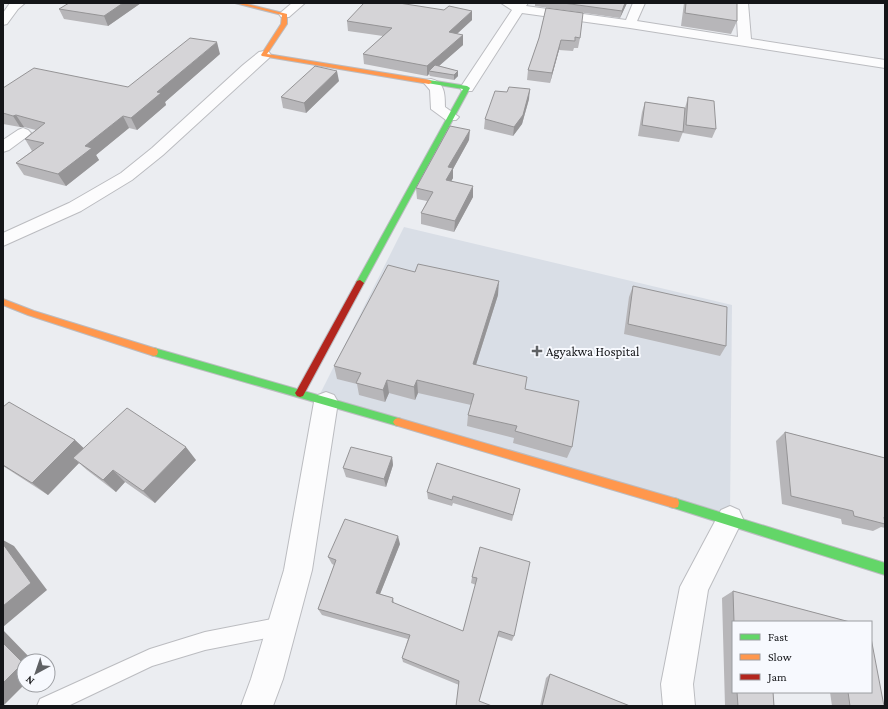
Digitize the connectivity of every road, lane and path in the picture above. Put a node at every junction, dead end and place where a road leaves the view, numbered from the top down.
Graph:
1 (19, 3) edge
2 (238, 3) edge
3 (299, 3) edge
4 (640, 3) edge
5 (742, 3) edge
6 (516, 5) edge
7 (285, 14) junction
8 (3, 20) edge
9 (630, 24) junction
10 (745, 42) junction
11 (264, 55) junction
12 (885, 64) edge
13 (431, 83) junction
14 (467, 88) junction
15 (451, 117) junction
16 (23, 133) dead end
17 (3, 147) edge
18 (3, 240) edge
19 (3, 302) edge
20 (300, 393) junction
21 (326, 402) junction
22 (730, 519) junction
23 (885, 569) edge
24 (282, 626) junction
25 (47, 706) edge
26 (257, 706) edge
27 (679, 706) edge

1 - 8 street
2 - 7 street
3 - 7 street
4 - 9 street
5 - 10 street
6 - 9 street
6 - 14 street
7 - 11 street
9 - 10 street
10 - 12 street
11 - 13 street
11 - 18 street
13 - 14 street
13 - 15 street
14 - 15 street
15 - 20 street
16 - 17 street
19 - 20 street
20 - 21 street
21 - 22 street
21 - 24 street
22 - 23 street
22 - 27 street
24 - 25 lane
24 - 26 street

